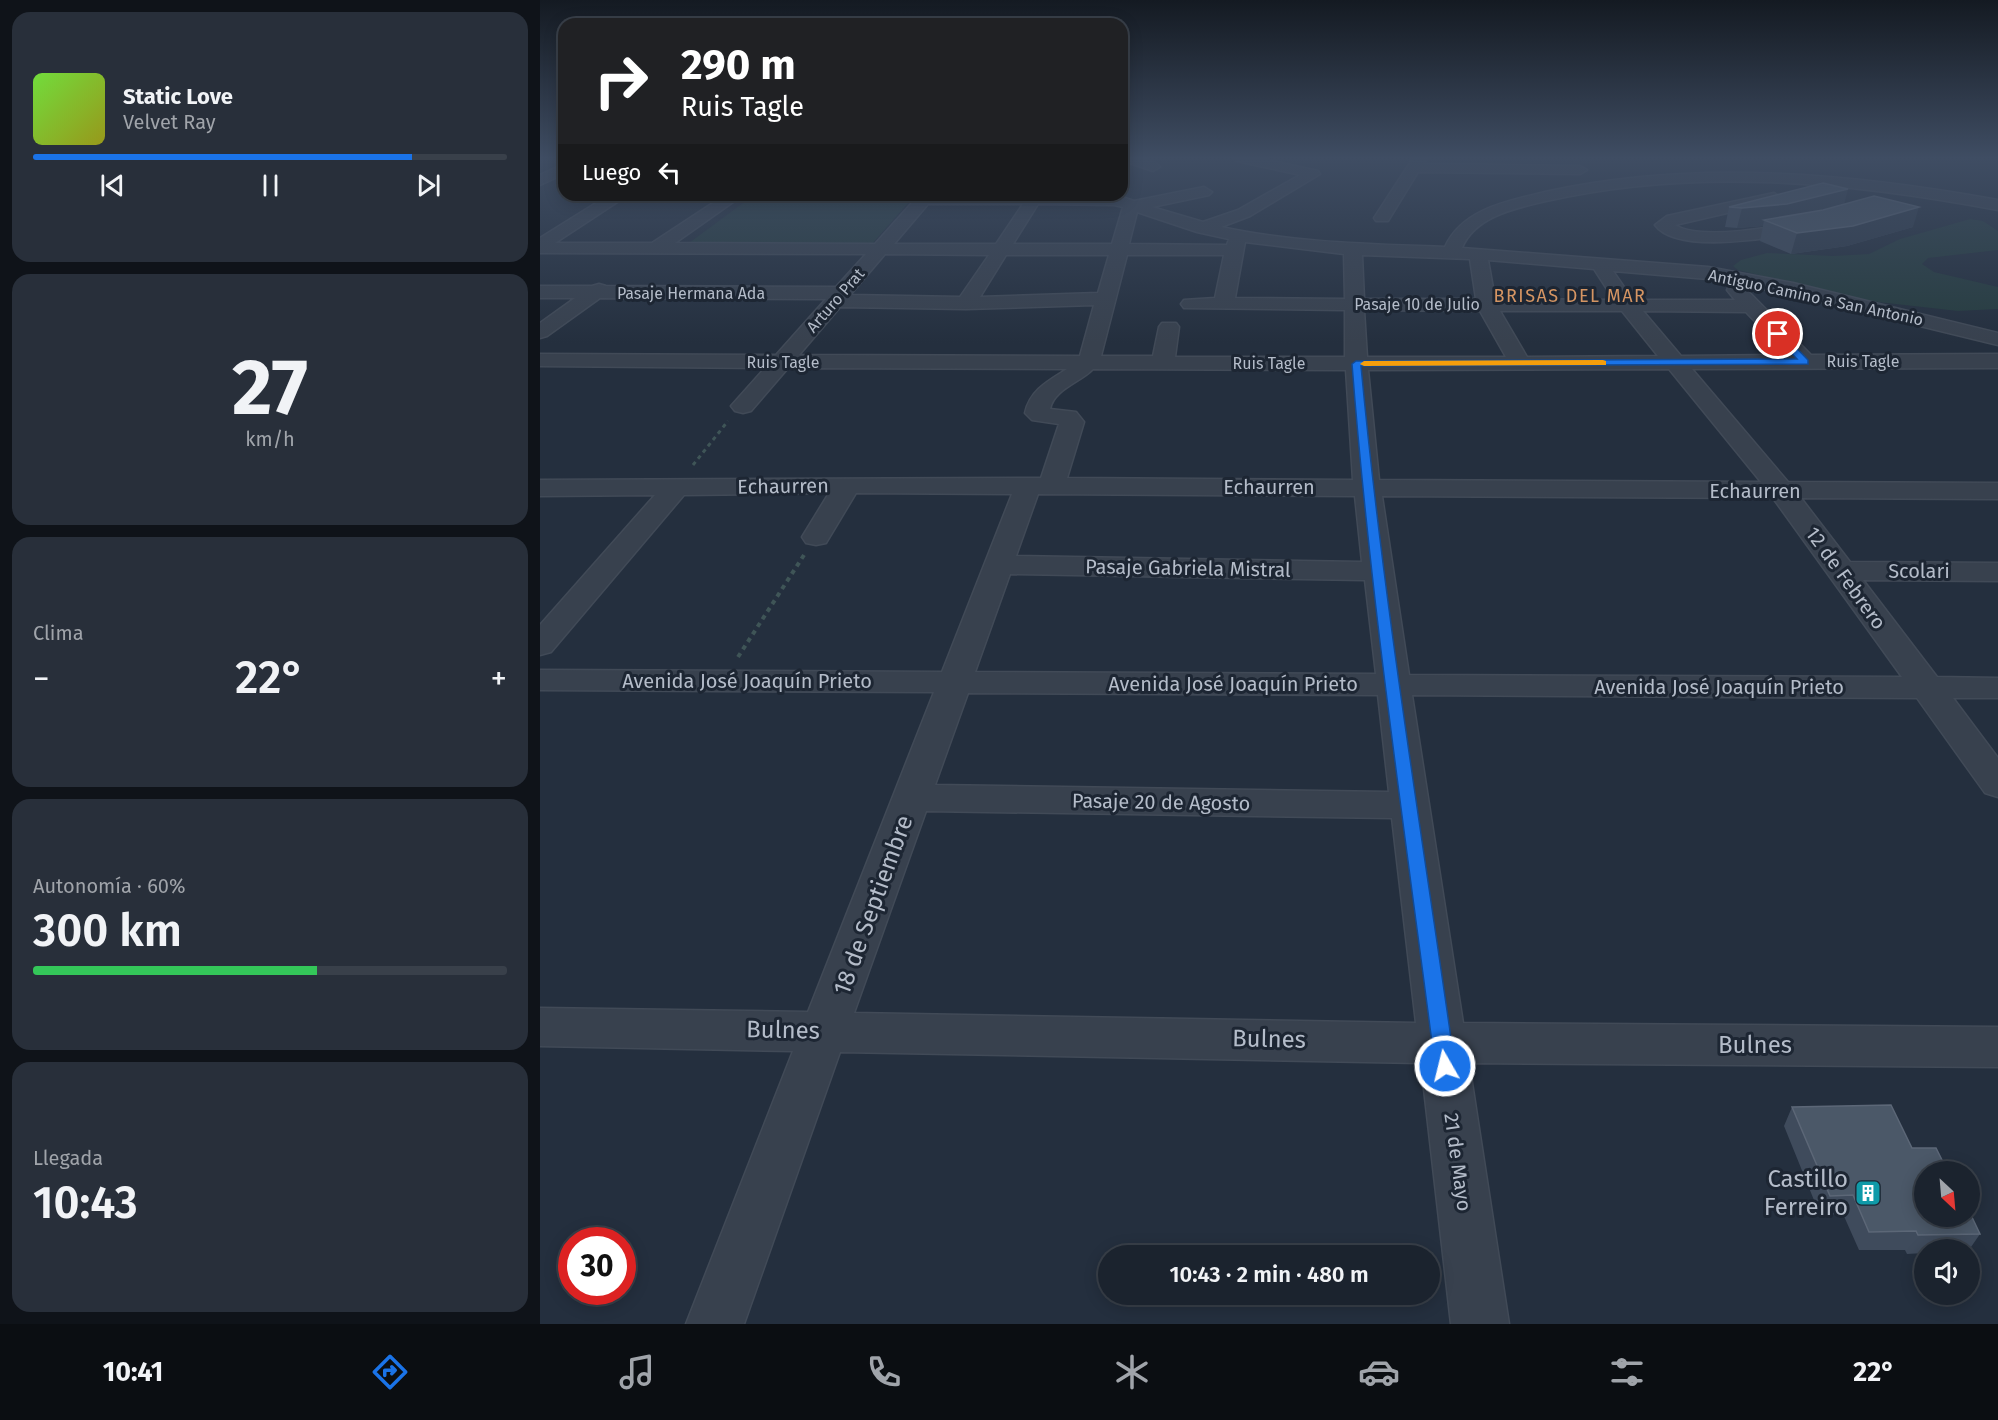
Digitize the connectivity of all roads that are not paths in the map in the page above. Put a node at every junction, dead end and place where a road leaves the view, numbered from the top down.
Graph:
1 (581, 220) edge
2 (699, 220) edge
3 (905, 220) edge
4 (1021, 220) edge
5 (1117, 220) edge
6 (1177, 220) edge
7 (1225, 220) edge
8 (1482, 220) edge
9 (1672, 220) edge
10 (1823, 222) edge
11 (1203, 228) junction
12 (1236, 243) junction
13 (540, 246) edge
14 (656, 249) junction
15 (880, 249) junction
16 (1001, 249) junction
17 (1353, 249) junction
18 (1119, 250) junction
19 (1452, 253) junction
20 (1478, 254) junction
21 (1599, 263) junction
22 (1723, 275) junction
23 (540, 292) edge
24 (594, 293) junction
25 (838, 297) junction
26 (1106, 299) junction
27 (966, 303) junction
28 (1356, 303) junction
29 (1191, 304) dead end
30 (1224, 304) junction
31 (1486, 304) junction
32 (1628, 306) junction
33 (1751, 306) junction
34 (1169, 327) dead end
35 (540, 332) edge
36 (1998, 339) edge
37 (540, 360) edge
38 (1089, 361) junction
39 (1998, 361) edge
40 (781, 362) junction
41 (1163, 362) junction
42 (1805, 362) junction
43 (1520, 363) junction
44 (1674, 363) junction
45 (1356, 364) junction
46 (743, 406) road end
47 (847, 485) junction
48 (1039, 486) junction
49 (1367, 487) junction
50 (540, 488) edge
51 (675, 488) junction
52 (1782, 491) junction
53 (1998, 491) edge
54 (816, 537) road end
55 (999, 565) junction
56 (1378, 571) junction
57 (1841, 571) junction
58 (1998, 572) edge
59 (540, 645) edge
60 (540, 680) edge
61 (955, 682) junction
62 (1393, 685) junction
63 (1927, 688) junction
64 (1998, 688) edge
65 (1998, 784) edge
66 (913, 798) junction
67 (1410, 806) junction
68 (540, 1027) edge
69 (826, 1031) junction
70 (1442, 1043) junction
71 (1998, 1047) edge
72 (715, 1324) edge
73 (1480, 1324) edge

1 - 13 street
2 - 14 street
3 - 15 street, Arturo Prat
4 - 16 street
5 - 18 street
6 - 11 street, Antiguo Camino a San Antonio
7 - 11 street
8 - 19 street
9 - 10 street
11 - 12 street, Antiguo Camino a San Antonio
12 - 17 street, Antiguo Camino a San Antonio
12 - 18 street
12 - 30 street
13 - 14 street
14 - 15 street
14 - 24 street
15 - 16 street
15 - 25 street, Arturo Prat
16 - 18 street
16 - 27 street
17 - 19 street, Antiguo Camino a San Antonio
17 - 28 street, 21 de Mayo
18 - 26 street
19 - 20 street, Antiguo Camino a San Antonio
20 - 21 street, Antiguo Camino a San Antonio
20 - 31 street
21 - 22 street, Antiguo Camino a San Antonio
21 - 32 street, 12 de Febrero
22 - 33 street
22 - 36 street, Antiguo Camino a San Antonio
23 - 24 street, Pasaje Hermana Ada
24 - 25 street, Pasaje Hermana Ada
24 - 35 street
25 - 27 street, Pasaje Hermana Ada
25 - 40 street, Arturo Prat
26 - 27 street, Pasaje Hermana Ada
26 - 38 street
28 - 30 street, Pasaje 10 de Julio
28 - 31 street, Pasaje 10 de Julio
28 - 45 street, 21 de Mayo
29 - 30 street, Pasaje 10 de Julio
31 - 32 street, Pasaje 10 de Julio
31 - 43 street
32 - 33 street, Pasaje 10 de Julio
32 - 44 street, 12 de Febrero
33 - 42 street
34 - 41 street
37 - 40 street, Ruis Tagle
38 - 40 street, Ruis Tagle
38 - 41 street, Ruis Tagle
38 - 48 street, 18 de Septiembre
39 - 42 street, Ruis Tagle
40 - 46 street, Arturo Prat
41 - 45 street, Ruis Tagle
42 - 44 street, Ruis Tagle
43 - 44 street, Ruis Tagle
43 - 45 street, Ruis Tagle
44 - 52 street, 12 de Febrero
45 - 49 street, 21 de Mayo
47 - 48 street, Echaurren
47 - 51 street, Echaurren
47 - 54 street
48 - 49 street, Echaurren
48 - 55 street, 18 de Septiembre
49 - 52 street, Echaurren
49 - 56 street, 21 de Mayo
50 - 51 street, Echaurren
51 - 59 street
52 - 53 street, Echaurren
52 - 57 street, 12 de Febrero
55 - 56 street, Pasaje Gabriela Mistral
55 - 61 street, 18 de Septiembre
56 - 62 street, 21 de Mayo
57 - 58 street, Scolari
57 - 63 street, 12 de Febrero
60 - 61 street, Avenida José Joaquín Prieto
61 - 62 street, Avenida José Joaquín Prieto
61 - 66 street, 18 de Septiembre
62 - 63 street, Avenida José Joaquín Prieto
62 - 67 street, 21 de Mayo
63 - 64 street, Avenida José Joaquín Prieto
63 - 65 street, 12 de Febrero
66 - 67 street, Pasaje 20 de Agosto
66 - 69 street, 18 de Septiembre
67 - 70 street, 21 de Mayo
68 - 69 street, Bulnes
69 - 70 street, Bulnes
69 - 72 street, 18 de Septiembre
70 - 71 street, Bulnes
70 - 73 street, 21 de Mayo

